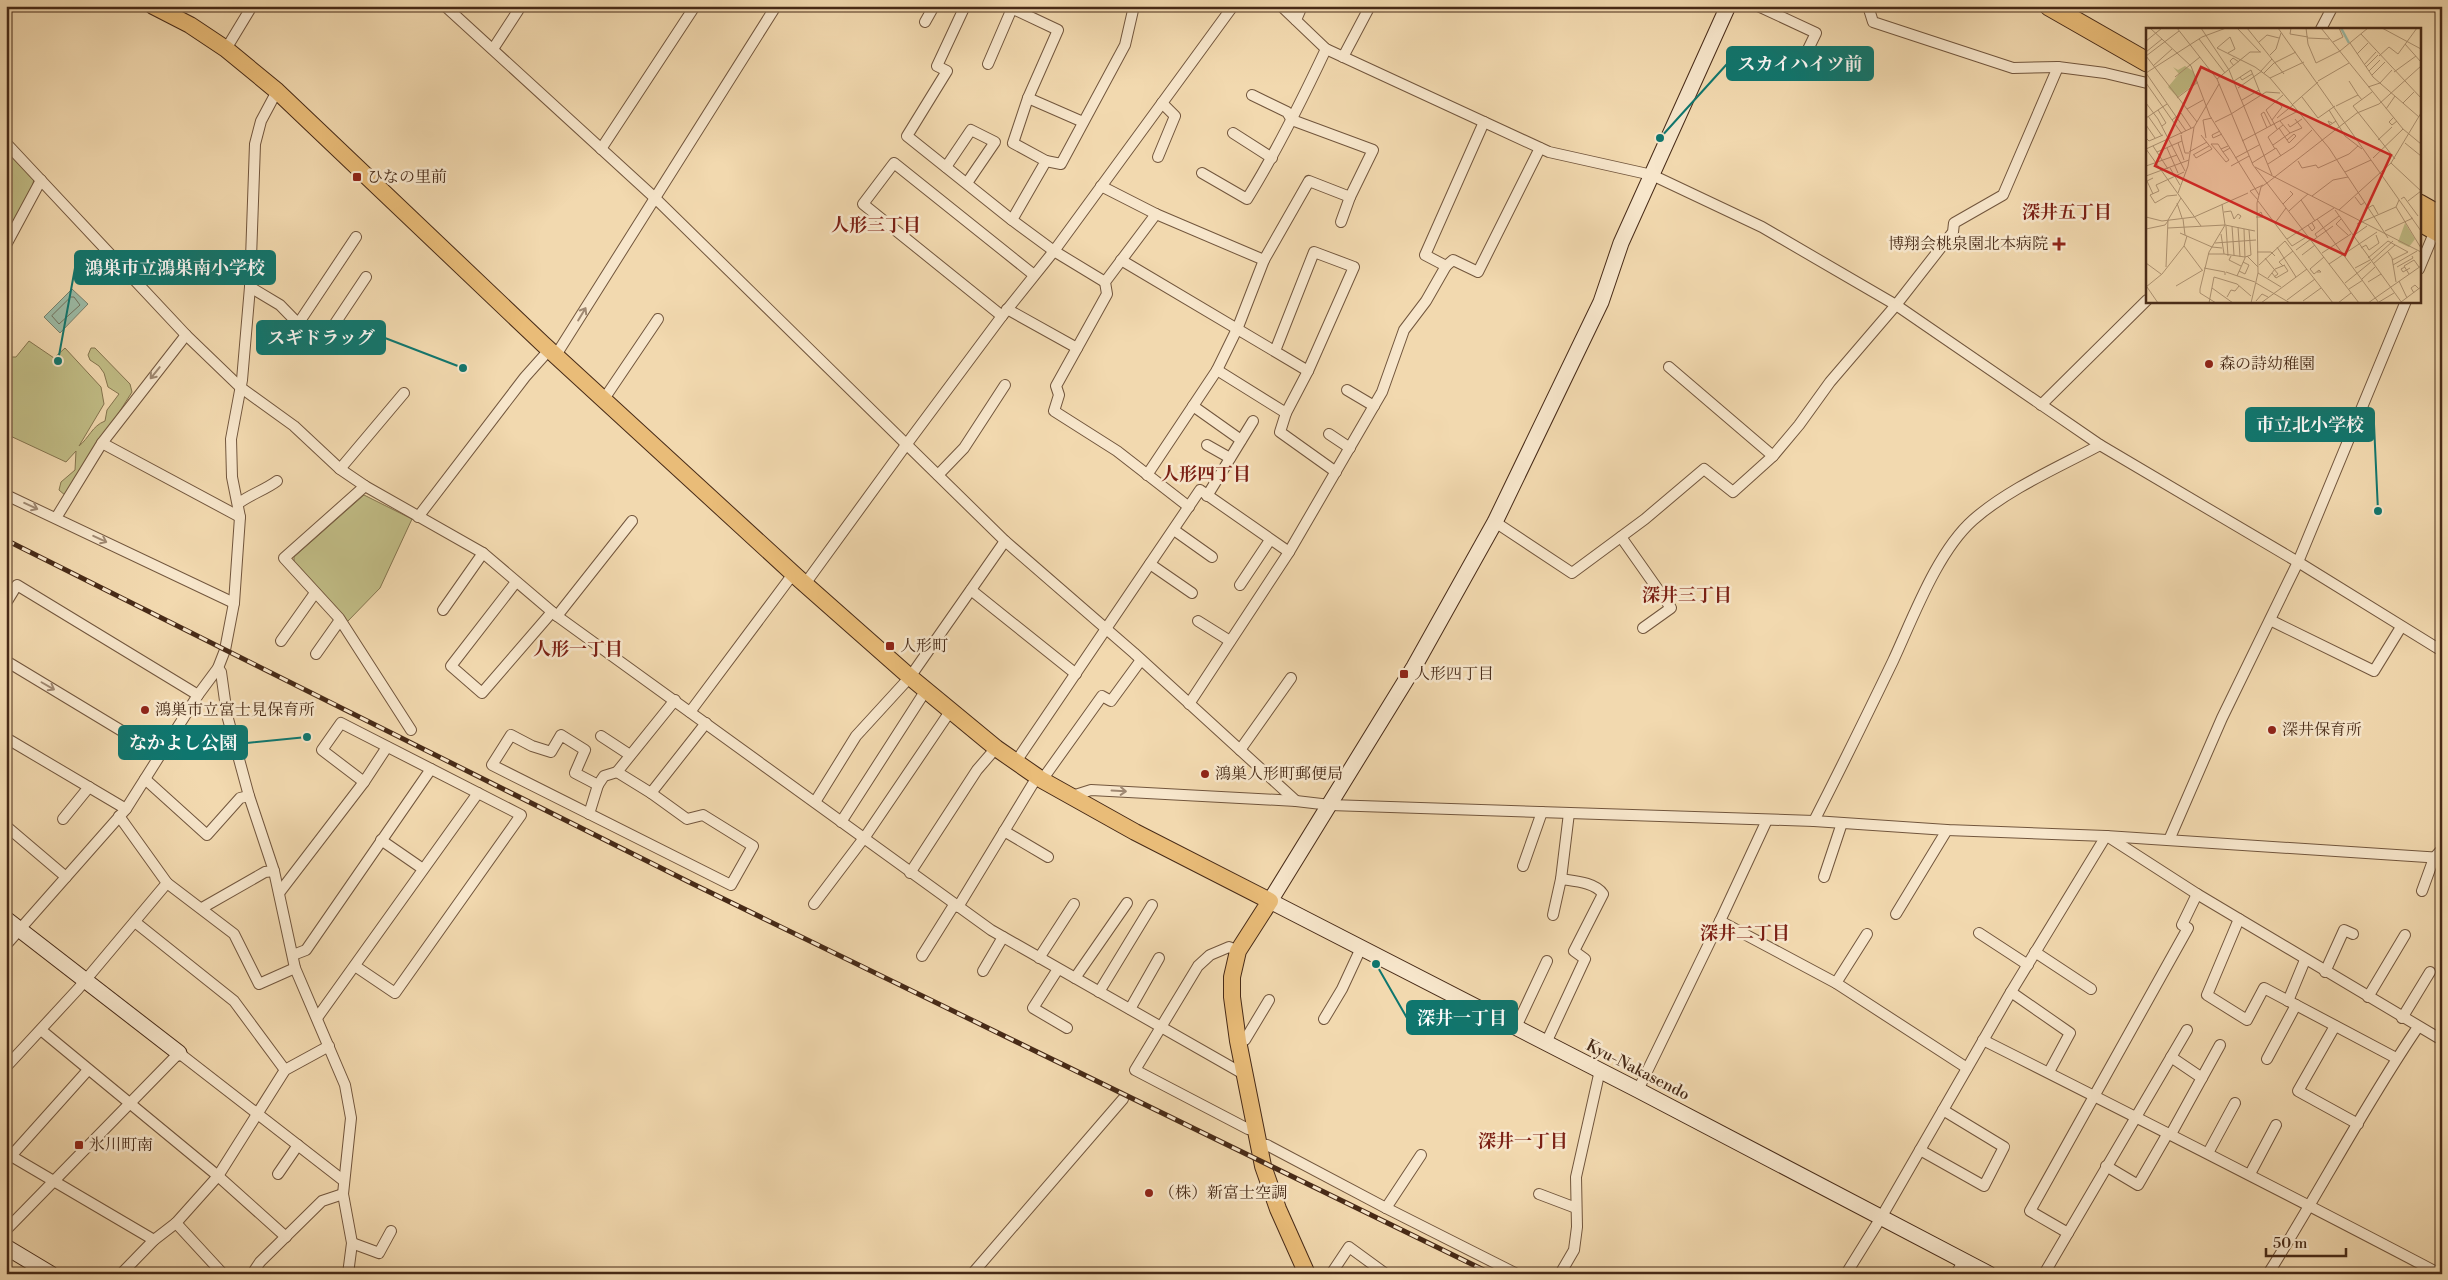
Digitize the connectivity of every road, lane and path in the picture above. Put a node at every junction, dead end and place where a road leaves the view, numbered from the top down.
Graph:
1 (153, 6) edge
2 (252, 6) edge
3 (445, 6) edge
4 (521, 6) edge
5 (696, 6) edge
6 (776, 6) edge
7 (934, 6) edge
8 (965, 6) edge
9 (1134, 6) edge
10 (1234, 6) edge
11 (1281, 6) edge
12 (1302, 6) edge
13 (1370, 6) edge
14 (1728, 6) edge
15 (1758, 6) edge
16 (1868, 6) edge
17 (2049, 6) edge
18 (2073, 6) edge
19 (2333, 6) edge
20 (1010, 7) edge
21 (1296, 20) junction
22 (925, 22) dead end
23 (2322, 28) edge
24 (2146, 48) edge
25 (226, 49) junction
26 (493, 49) junction
27 (1326, 49) junction
28 (1343, 57) junction
29 (2146, 61) edge
30 (988, 64) dead end
31 (2058, 67) junction
32 (1797, 72) dead end
33 (2146, 83) edge
34 (277, 92) junction
35 (1252, 95) dead end
36 (1028, 98) junction
37 (1162, 103) junction
38 (1292, 120) junction
39 (1084, 122) junction
40 (1484, 122) junction
41 (1233, 133) dead end
42 (6, 143) edge
43 (1540, 148) junction
44 (601, 149) junction
45 (1158, 157) dead end
46 (1272, 158) junction
47 (1046, 161) junction
48 (946, 167) junction
49 (1202, 173) dead end
50 (1652, 175) junction
51 (41, 180) junction
52 (967, 183) junction
53 (1101, 186) junction
54 (1350, 197) junction
55 (655, 198) junction
56 (2420, 205) edge
57 (1156, 214) junction
58 (1012, 220) junction
59 (1340, 222) dead end
60 (2437, 222) edge
61 (356, 237) dead end
62 (6, 246) edge
63 (1054, 251) junction
64 (1121, 260) junction
65 (1264, 260) junction
66 (1446, 266) junction
67 (2420, 266) edge
68 (1034, 275) junction
69 (366, 278) dead end
70 (1105, 282) junction
71 (250, 288) junction
72 (2146, 301) edge
73 (2406, 302) edge
74 (1896, 305) junction
75 (1004, 313) junction
76 (658, 320) dead end
77 (298, 324) junction
78 (1238, 327) junction
79 (186, 335) junction
80 (1077, 348) junction
81 (1275, 351) junction
82 (553, 352) junction
83 (1669, 367) dead end
84 (1217, 370) junction
85 (1308, 371) junction
86 (1005, 385) dead end
87 (240, 387) junction
88 (1347, 390) dead end
89 (404, 393) dead end
90 (604, 400) junction
91 (2041, 405) junction
92 (1193, 406) junction
93 (1374, 406) junction
94 (1286, 413) junction
95 (1253, 421) dead end
96 (1330, 434) dead end
97 (1241, 440) junction
98 (102, 442) junction
99 (906, 444) junction
100 (1207, 445) dead end
101 (2100, 445) junction
102 (1350, 448) junction
103 (1773, 456) junction
104 (1230, 458) junction
105 (340, 469) junction
106 (1336, 472) junction
107 (1147, 474) junction
108 (938, 475) junction
109 (277, 481) dead end
110 (365, 486) junction
111 (6, 494) edge
112 (1207, 496) junction
113 (239, 503) junction
114 (1189, 507) junction
115 (240, 517) junction
116 (418, 517) junction
117 (56, 518) junction
118 (632, 521) dead end
119 (1495, 522) junction
120 (1174, 530) junction
121 (1622, 536) junction
122 (1270, 540) junction
123 (1004, 541) junction
124 (1289, 552) junction
125 (482, 553) junction
126 (1212, 557) dead end
127 (2298, 562) junction
128 (1150, 564) junction
129 (799, 579) junction
130 (516, 582) junction
131 (1240, 585) dead end
132 (971, 590) junction
133 (315, 593) junction
134 (1192, 593) dead end
135 (6, 603) edge
136 (234, 603) junction
137 (443, 610) dead end
138 (555, 614) junction
139 (340, 620) junction
140 (1198, 621) dead end
141 (2272, 621) junction
142 (2401, 627) junction
143 (1643, 628) dead end
144 (1106, 629) junction
145 (280, 641) dead end
146 (1230, 641) junction
147 (2442, 652) edge
148 (316, 654) dead end
149 (1141, 660) junction
150 (6, 661) edge
151 (218, 668) junction
152 (1076, 674) junction
153 (910, 677) junction
154 (1291, 678) dead end
155 (926, 690) junction
156 (198, 695) junction
157 (675, 700) junction
158 (1189, 704) junction
159 (951, 710) junction
160 (690, 712) junction
161 (706, 724) junction
162 (411, 730) dead end
163 (601, 736) dead end
164 (6, 738) edge
165 (387, 747) junction
166 (996, 748) junction
167 (1240, 750) junction
168 (160, 754) junction
169 (630, 755) junction
170 (1015, 763) junction
171 (431, 769) junction
172 (617, 772) junction
173 (1039, 778) junction
174 (145, 779) junction
175 (364, 782) junction
176 (598, 785) junction
177 (89, 787) junction
178 (478, 793) junction
179 (651, 794) junction
180 (249, 796) junction
181 (1072, 796) junction
182 (1296, 801) junction
183 (815, 802) junction
184 (1330, 805) junction
185 (1542, 812) junction
186 (123, 813) junction
187 (1569, 813) junction
188 (589, 814) junction
189 (63, 819) dead end
190 (1767, 820) junction
191 (1814, 821) junction
192 (842, 822) junction
193 (1842, 823) junction
194 (6, 826) edge
195 (1004, 830) junction
196 (1947, 830) junction
197 (2106, 836) junction
198 (863, 838) junction
199 (381, 840) junction
200 (2169, 840) junction
201 (2442, 849) edge
202 (1048, 857) dead end
203 (2438, 858) edge
204 (1522, 866) dead end
205 (423, 869) junction
206 (274, 871) junction
207 (910, 873) junction
208 (66, 877) junction
209 (1824, 877) dead end
210 (1561, 879) junction
211 (167, 883) junction
212 (2422, 891) dead end
213 (279, 893) junction
214 (2198, 894) junction
215 (1270, 901) junction
216 (1127, 903) dead end
217 (814, 904) dead end
218 (1074, 904) dead end
219 (1152, 905) dead end
220 (956, 906) junction
221 (202, 908) junction
222 (1896, 914) dead end
223 (1553, 915) dead end
224 (6, 919) edge
225 (2239, 919) junction
226 (1720, 921) junction
227 (135, 922) junction
228 (21, 930) junction
229 (1979, 933) dead end
230 (1867, 934) dead end
231 (2353, 934) dead end
232 (2406, 935) dead end
233 (1002, 937) junction
234 (6, 945) edge
235 (1361, 948) junction
236 (1238, 951) junction
237 (2036, 952) junction
238 (293, 955) junction
239 (922, 956) dead end
240 (1039, 958) junction
241 (1159, 958) dead end
242 (2305, 960) junction
243 (1548, 961) dead end
244 (2028, 965) junction
245 (355, 966) junction
246 (295, 968) junction
247 (1058, 969) junction
248 (983, 971) dead end
249 (2326, 972) junction
250 (2430, 972) dead end
251 (1076, 978) junction
252 (85, 980) junction
253 (1836, 983) junction
254 (2090, 989) dead end
255 (1099, 992) junction
256 (2011, 992) junction
257 (2368, 997) junction
258 (1269, 1000) dead end
259 (2292, 1003) junction
260 (1130, 1009) junction
261 (318, 1018) junction
262 (1324, 1018) dead end
263 (2402, 1018) junction
264 (2335, 1026) junction
265 (1516, 1027) junction
266 (2418, 1027) junction
267 (1068, 1028) dead end
268 (1160, 1028) junction
269 (41, 1030) junction
270 (2187, 1030) dead end
271 (1983, 1040) junction
272 (2442, 1040) edge
273 (1238, 1041) junction
274 (1546, 1043) junction
275 (2220, 1045) dead end
276 (329, 1046) junction
277 (179, 1053) junction
278 (2171, 1057) junction
279 (2396, 1058) junction
280 (2267, 1059) dead end
281 (6, 1067) edge
282 (1967, 1068) junction
283 (88, 1070) junction
284 (285, 1070) junction
285 (1600, 1070) junction
286 (1244, 1072) junction
287 (2049, 1072) junction
288 (2202, 1078) junction
289 (1638, 1090) junction
290 (2094, 1097) junction
291 (1123, 1099) dead end
292 (131, 1102) junction
293 (2235, 1103) dead end
294 (1943, 1110) junction
295 (258, 1115) junction
296 (2135, 1116) junction
297 (2358, 1124) junction
298 (2276, 1125) dead end
299 (2169, 1133) junction
300 (1258, 1137) junction
301 (298, 1146) junction
302 (1920, 1150) junction
303 (2208, 1153) junction
304 (8, 1155) edge
305 (1422, 1155) dead end
306 (2106, 1166) junction
307 (278, 1174) dead end
308 (2250, 1174) junction
309 (218, 1176) junction
310 (54, 1181) junction
311 (344, 1181) junction
312 (343, 1194) junction
313 (1539, 1194) dead end
314 (2311, 1206) junction
315 (1386, 1208) junction
316 (1576, 1208) junction
317 (1882, 1216) junction
318 (176, 1223) junction
319 (6, 1230) edge
320 (391, 1230) dead end
321 (2068, 1233) junction
322 (286, 1237) junction
323 (154, 1240) junction
324 (352, 1243) junction
325 (6, 1247) edge
326 (1964, 1260) junction
327 (2441, 1273) edge
328 (51, 1274) edge
329 (121, 1274) edge
330 (223, 1274) edge
331 (252, 1274) edge
332 (348, 1274) edge
333 (972, 1274) edge
334 (1307, 1274) edge
335 (1331, 1274) edge
336 (1386, 1274) edge
337 (1517, 1274) edge
338 (1560, 1274) edge
339 (1846, 1274) edge
340 (1956, 1274) edge
341 (1989, 1274) edge
342 (2044, 1274) edge
343 (2268, 1274) edge

1 - 25 main road
2 - 25 street
3 - 26 street
4 - 26 street
5 - 44 street
6 - 55 street
7 - 22 street
8 - 48 street
9 - 39 street
10 - 37 street
11 - 21 street
12 - 21 street
13 - 28 street
14 - 50 street
15 - 32 street
16 - 31 street
17 - 29 highway
18 - 24 highway
19 - 23 street
20 - 30 street
20 - 36 street
21 - 27 street
25 - 34 main road
26 - 44 street
27 - 28 street
27 - 38 street
28 - 40 street
31 - 33 street
31 - 74 street
34 - 71 street
34 - 82 main road
35 - 38 street
36 - 39 street
36 - 47 street
37 - 45 street
37 - 53 street
38 - 46 street
38 - 54 street
39 - 47 street
40 - 43 street
40 - 66 street
41 - 46 street
42 - 51 street
43 - 50 street
43 - 66 street
44 - 55 street
46 - 49 street
47 - 58 street
48 - 52 street
48 - 52 street
50 - 74 street
50 - 119 street
51 - 62 street
51 - 79 street
52 - 58 street
53 - 57 street
53 - 63 street
54 - 59 street
54 - 65 street
82 -> 55 street
55 - 99 street
56 - 60 highway
57 - 64 street
57 - 65 street
58 - 63 street
60 - 67 street
61 - 77 street
63 - 68 street
63 - 70 street
64 - 70 street
64 - 78 street
65 - 78 street
66 - 93 street
68 - 75 street
68 - 75 street
69 - 77 street
70 - 80 street
71 - 77 street
71 - 87 street
72 - 91 street
73 - 127 street
74 - 91 street
74 - 103 street
75 - 80 street
75 - 99 street
76 - 90 street
78 - 81 street
78 - 84 street
79 - 87 street
79 -> 98 street
80 - 107 street
81 - 85 street
81 - 85 street
82 - 90 main road
82 - 116 street
83 - 103 street
84 - 92 street
84 - 94 street
85 - 94 street
86 - 108 street
87 - 105 street
87 - 113 street
88 - 93 street
89 - 105 street
90 - 129 main road
91 - 101 street
92 - 97 street
92 - 107 street
93 - 102 street
94 - 106 street
95 - 97 street
96 - 102 street
97 - 104 street
98 - 115 street
98 - 117 street
99 - 108 street
99 - 129 street
100 - 104 street
101 - 127 street
101 - 191 street
102 - 106 street
103 - 121 street
104 - 112 street
105 - 110 street
106 - 124 street
107 - 114 street
108 - 123 street
109 - 113 street
110 - 116 street
110 - 133 street
111 -> 117 street
112 - 114 street
112 - 122 street
113 - 115 street
114 - 120 street
115 - 136 street
116 - 125 street
117 -> 136 street
118 - 138 street
119 - 121 street
119 - 184 street
120 - 126 street
120 - 128 street
121 - 143 street
122 - 124 street
122 - 131 street
123 - 132 street
123 - 144 street
124 - 146 street
125 - 130 street
125 - 137 street
127 - 141 street
127 - 142 street
128 - 134 street
128 - 144 street
129 - 153 main road
129 - 160 street
130 - 138 street
130 - 138 street
132 - 152 street
132 - 153 street
133 - 139 street
133 - 145 street
135 - 156 street
136 - 151 street
138 - 157 street
139 - 148 street
139 - 162 street
140 - 146 street
141 - 142 street
141 - 200 street
142 - 147 street
144 - 149 street
144 - 152 street
146 - 158 street
149 - 158 street
149 - 173 street
150 -> 168 street
151 - 156 street
151 - 180 street
152 - 170 street
153 - 155 main road
153 - 183 street
154 - 167 street
155 - 159 main road
155 - 192 street
156 - 168 street
157 - 160 street
157 - 169 street
158 - 167 street
159 - 166 main road
159 - 198 street
160 - 161 street
161 - 179 street
161 - 183 street
163 - 169 street
164 - 177 street
165 - 171 street
165 - 175 street
165 - 175 street
166 - 170 main road
166 - 207 street
167 - 182 street
168 - 174 street
169 - 172 street
170 - 173 main road
171 - 178 street
171 - 199 street
172 - 176 street
172 - 179 street
173 - 181 main road
173 - 195 street
174 - 180 street
174 - 186 street
175 - 213 street
176 - 188 street
176 - 188 street
177 - 186 street
177 - 189 street
178 - 205 street
178 - 245 street
179 - 188 street
180 - 206 street
181 -> 182 street
181 - 215 main road
182 - 184 street
183 - 192 street
184 - 185 street
184 - 215 street
185 - 187 street
185 - 204 street
186 - 208 street
186 - 211 street
187 - 190 street
187 - 210 street
190 - 191 street
190 - 226 street
191 - 193 street
192 - 198 street
193 - 196 street
193 - 209 street
194 - 208 street
195 - 202 street
195 - 220 street
196 - 197 street
196 - 222 street
197 - 200 street
197 - 214 street
197 - 237 street
198 - 207 street
198 - 217 street
199 - 205 street
199 - 238 street
200 - 203 street
201 - 203 street
203 - 212 street
205 - 245 street
206 - 213 street
206 - 221 street
207 - 220 street
208 - 228 street
210 - 223 street
210 - 274 street
211 - 221 street
211 - 227 street
213 - 238 street
214 - 225 street
214 - 290 street
215 - 235 street, Kyu-Nakasendo
215 - 236 main road
216 - 251 street
218 - 240 street
219 - 255 street
220 - 233 street
220 - 239 street
221 - 246 street
224 - 228 street
225 - 242 street
225 - 259 street
226 - 253 street
226 - 289 street
227 - 252 street
227 - 284 street
228 - 234 street
228 - 252 street
229 - 244 street
230 - 253 street
231 - 249 street
232 - 257 street
233 - 240 street
233 - 248 street
235 - 262 street
235 - 265 street, Kyu-Nakasendo
236 - 268 street
236 - 273 main road
237 - 244 street
237 - 254 street
238 - 246 street
240 - 247 street
241 - 260 street
242 - 249 street
242 - 259 street
243 - 265 street
244 - 256 street
245 - 261 street
246 - 261 street
247 - 251 street
247 - 267 street
249 - 257 street
250 - 263 street
251 - 255 street
252 - 269 street
252 - 277 street
253 - 282 street
255 - 260 street
256 - 271 street
256 - 287 street
257 - 263 street
258 - 273 street
259 - 264 street
259 - 280 street
260 - 268 street
261 - 276 street
263 - 266 street
264 - 279 street
264 - 297 street
265 - 274 street, Kyu-Nakasendo
266 - 272 street
266 - 279 street
268 - 286 street
268 - 300 street
269 - 281 street
269 - 283 street
270 - 278 street
271 - 282 street
271 - 287 street
273 - 286 main road
274 - 285 street, Kyu-Nakasendo
275 - 288 street
276 - 284 street
276 - 311 street
277 - 292 street
277 - 295 street
278 - 288 street
278 - 296 street
279 - 297 street
282 - 294 street
283 - 292 street
283 - 304 street
284 - 295 street
285 - 289 street, Kyu-Nakasendo
285 - 316 street
286 - 300 main road
287 - 290 street
288 - 299 street
289 - 317 street, Kyu-Nakasendo
290 - 296 street
290 - 321 street
291 - 333 street
292 - 309 street
292 - 310 street
293 - 303 street
294 - 302 street
294 - 302 street
295 - 301 street
295 - 309 street
296 - 299 street
296 - 306 street
297 - 314 street
298 - 308 street
299 - 303 street
299 - 306 street
300 - 315 street
300 - 334 main road
301 - 307 street
301 - 311 street
302 - 317 street
303 - 308 street
304 - 310 street
305 - 315 street
306 - 321 street
308 - 314 street
309 - 318 street
309 - 322 street
310 - 319 street
310 - 323 street
311 - 312 street
312 - 322 street
312 - 324 street
313 - 316 street
314 - 327 street
314 - 343 street
315 - 337 street
316 - 338 street
317 - 326 street, Kyu-Nakasendo
317 - 339 street
318 - 323 street
318 - 330 street
320 - 324 street
321 - 342 street
322 - 331 street
323 - 329 street
324 - 332 street
325 - 328 street
326 - 340 street
326 - 341 street, Kyu-Nakasendo
335 - 336 street

